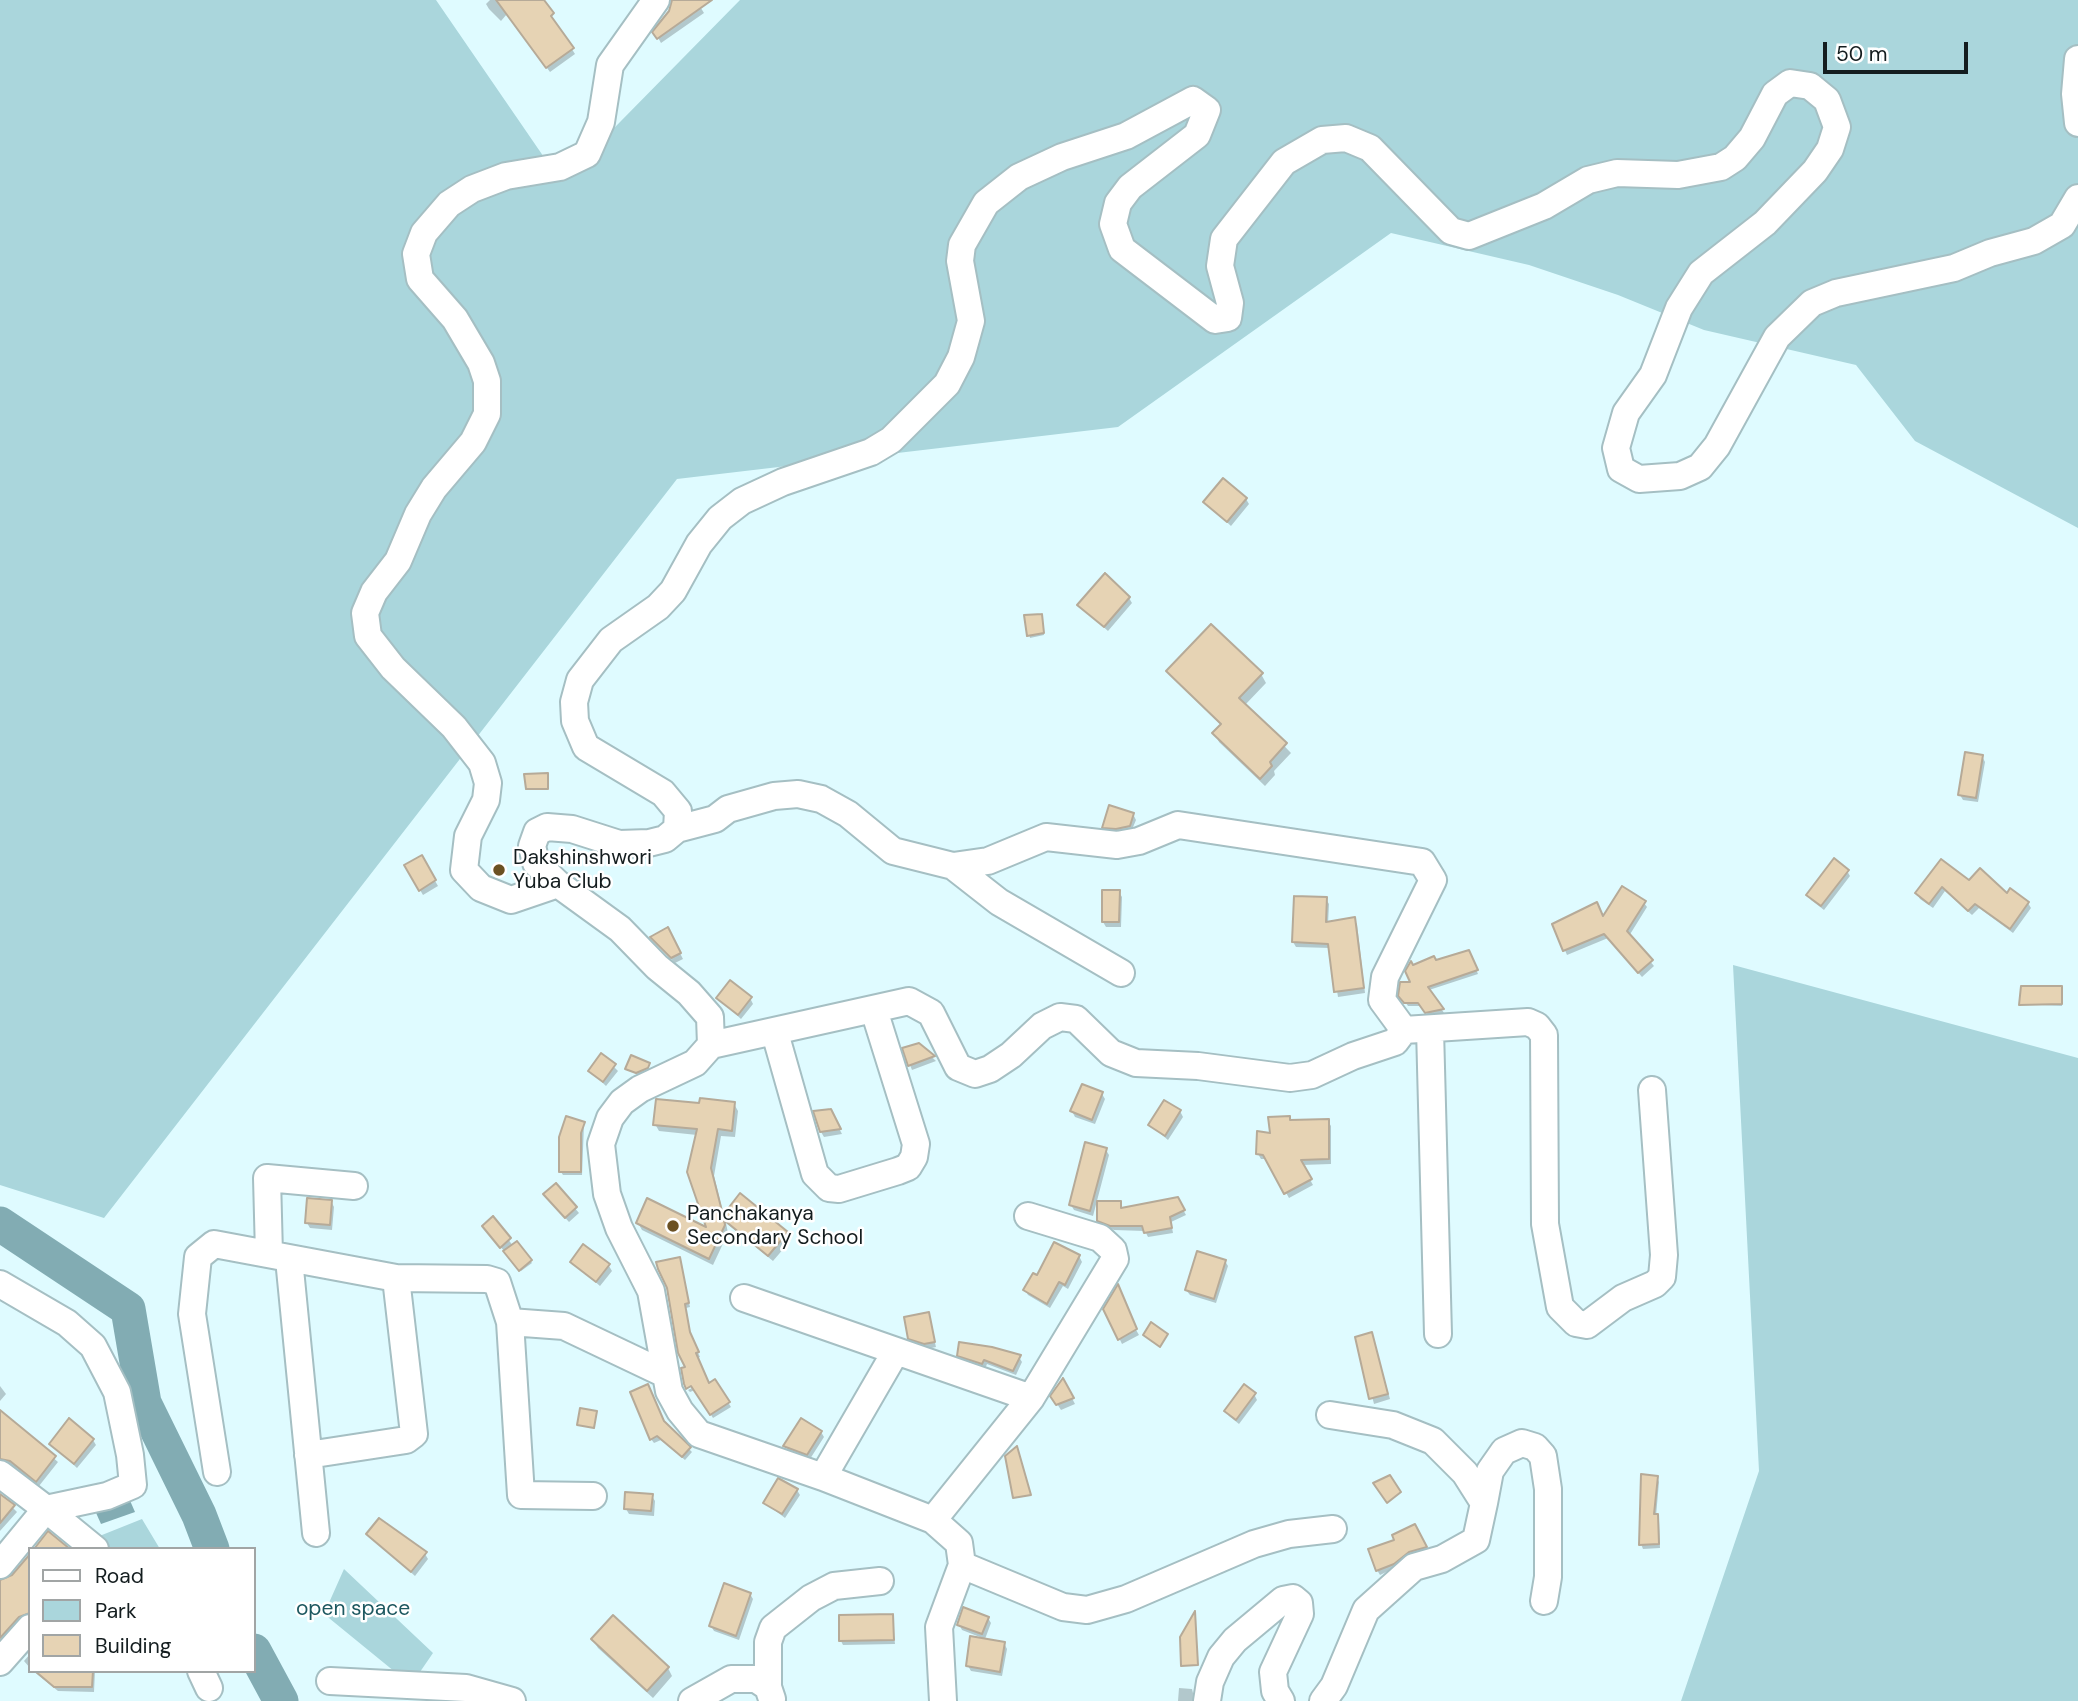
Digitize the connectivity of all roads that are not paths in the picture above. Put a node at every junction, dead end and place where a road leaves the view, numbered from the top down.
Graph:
1 (656, 0) edge
2 (2078, 59) edge
3 (2078, 123) edge
4 (2078, 198) edge
5 (677, 829) junction
6 (953, 866) junction
7 (558, 884) junction
8 (1121, 973) dead end
9 (874, 1010) junction
10 (1430, 1029) junction
11 (1404, 1030) junction
12 (775, 1033) junction
13 (711, 1045) junction
14 (1652, 1090) dead end
15 (354, 1186) dead end
16 (1028, 1216) dead end
17 (279, 1257) junction
18 (396, 1278) junction
19 (0, 1284) edge
20 (744, 1298) dead end
21 (510, 1322) junction
22 (1438, 1334) dead end
23 (896, 1351) junction
24 (665, 1374) junction
25 (1031, 1398) junction
26 (1330, 1415) dead end
27 (308, 1455) junction
28 (218, 1472) dead end
29 (0, 1474) edge
30 (823, 1476) junction
31 (593, 1496) dead end
32 (1484, 1503) junction
33 (46, 1509) junction
34 (933, 1520) junction
35 (1333, 1529) dead end
36 (316, 1533) dead end
37 (93, 1547) edge
38 (0, 1565) edge
39 (962, 1565) junction
40 (880, 1581) dead end
41 (1544, 1601) dead end
42 (28, 1630) edge
43 (1, 1660) edge
44 (330, 1681) dead end
45 (770, 1694) edge
46 (512, 1701) edge
47 (692, 1701) edge
48 (943, 1701) edge
49 (1207, 1701) edge
50 (1281, 1701) edge
51 (1323, 1701) edge

1 - 7 street
2 - 3 street
4 - 5 street
5 - 6 street
5 - 7 street
6 - 8 street
6 - 11 street
7 - 13 street
9 - 11 street
9 - 12 street
9 - 12 street
10 - 11 street
10 - 14 street
10 - 22 street
12 - 13 street
13 - 24 street
15 - 17 street
16 - 25 street
17 - 18 street
17 - 27 street
17 - 28 street
18 - 21 street
18 - 27 street
19 - 33 street
20 - 23 street
21 - 24 street
21 - 31 street
23 - 25 street
23 - 30 street
24 - 30 street
25 - 34 street
26 - 32 street
27 - 36 street
29 - 33 street
30 - 34 street
32 - 41 street
32 - 51 street
33 - 37 street
33 - 38 street
34 - 39 street
35 - 39 street
39 - 48 street
40 - 45 street
42 - 43 street
44 - 46 street
45 - 47 street
49 - 50 street

